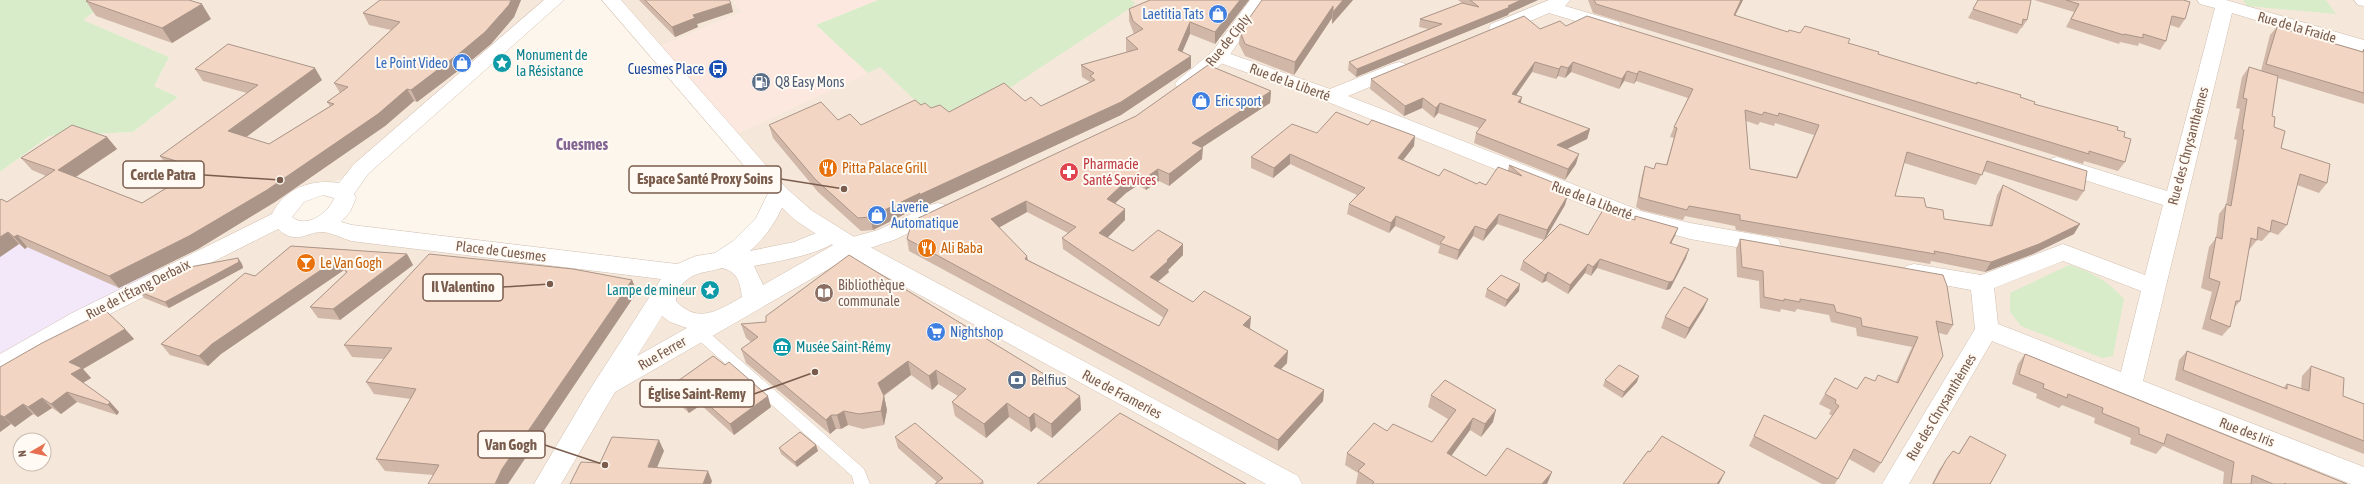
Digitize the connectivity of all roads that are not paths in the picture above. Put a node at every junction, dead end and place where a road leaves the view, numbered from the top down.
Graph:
1 (611, 0) edge
2 (1259, 0) edge
3 (557, 1) edge
4 (1557, 3) edge
5 (2216, 3) edge
6 (1633, 33) edge
7 (1483, 34) edge
8 (2364, 46) edge
9 (1219, 56) junction
10 (1417, 60) edge
11 (1169, 96) edge
12 (1330, 96) junction
13 (2037, 158) edge
14 (333, 191) junction
15 (778, 192) junction
16 (2174, 201) junction
17 (956, 202) edge
18 (280, 219) junction
19 (322, 224) junction
20 (841, 240) junction
21 (1788, 249) edge
22 (728, 261) junction
23 (1896, 269) edge
24 (681, 273) junction
25 (1982, 284) junction
26 (2153, 287) junction
27 (665, 293) junction
28 (754, 299) junction
29 (708, 327) junction
30 (1986, 329) junction
31 (0, 366) edge
32 (607, 385) junction
33 (2130, 386) junction
34 (2364, 478) edge
35 (547, 484) edge
36 (862, 484) edge
37 (1289, 484) edge
38 (1895, 484) edge

1 - 15 street
2 - 9 street, Rue de Ciply
3 - 14 street
4 - 6 street
4 - 7 street
5 - 8 street, Rue de la Fraide
5 - 16 street, Rue des Chrysanthèmes
9 - 11 street, Rue de Ciply
9 - 12 street, Rue de la Liberté
10 - 12 street
12 - 21 street, Rue de la Liberté
13 - 16 street
14 - 18 street
14 - 19 street
15 - 20 street
15 - 22 street
16 - 26 street, Rue des Chrysanthèmes
17 - 20 street
18 - 19 street
18 - 31 street, Rue de l'Étang Derbaix
19 - 24 street, Place de Cuesmes
20 - 22 street
20 - 28 street
20 - 37 street, Rue de Frameries
22 - 24 street
22 - 28 street
23 - 25 street
24 - 27 street
25 - 26 street
25 - 30 street
26 - 33 street, Rue des Chrysanthèmes
27 - 29 street
27 - 32 street, Rue Ferrer
28 - 29 street
29 - 32 street, Rue Ferrer
29 - 36 lane
30 - 33 street
30 - 38 street, Rue des Chrysanthèmes
32 - 35 street, Rue Ferrer
33 - 34 street, Rue des Iris

